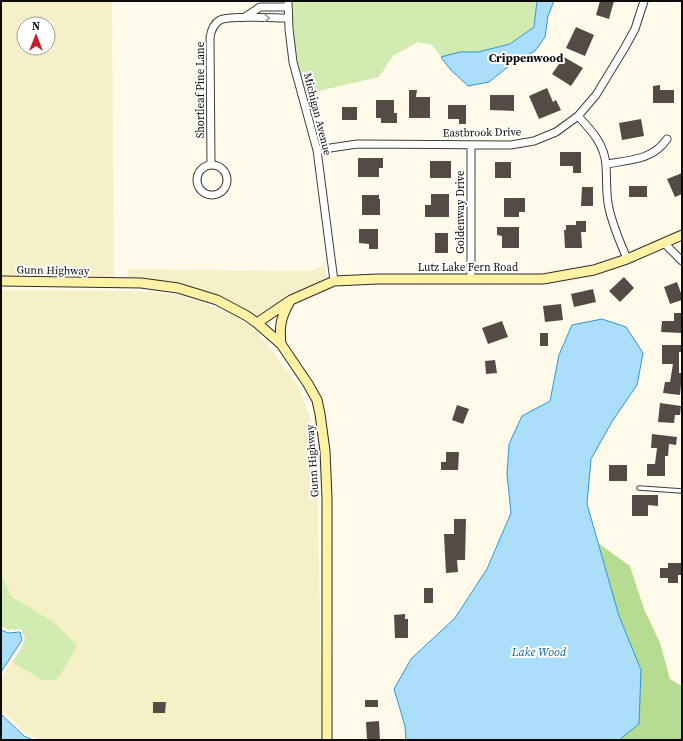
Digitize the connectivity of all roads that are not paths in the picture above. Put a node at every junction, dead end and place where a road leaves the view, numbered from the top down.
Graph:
1 (644, 1) edge
2 (288, 4) edge
3 (245, 17) junction
4 (288, 18) junction
5 (578, 116) junction
6 (667, 139) dead end
7 (471, 145) junction
8 (318, 150) junction
9 (211, 164) junction
10 (606, 164) junction
11 (682, 235) edge
12 (664, 243) junction
13 (627, 259) junction
14 (682, 261) edge
15 (471, 279) junction
16 (1, 281) edge
17 (334, 281) junction
18 (291, 300) junction
19 (257, 323) junction
20 (281, 344) junction
21 (639, 488) dead end
22 (682, 491) edge
23 (327, 740) edge

1 - 5 street, Eastbrook Drive
2 - 3 street, Shortleaf Pine Lane
2 - 4 street, Michigan Avenue
3 -> 4 street, Shortleaf Pine Lane
3 - 9 street, Shortleaf Pine Lane
4 - 8 street, Michigan Avenue
5 - 7 street, Eastbrook Drive
5 - 10 street
6 - 10 street
7 - 8 street, Eastbrook Drive
7 - 15 street, Goldenway Drive
8 - 17 street, Michigan Avenue
9 - 9 street
10 - 13 street
11 - 12 main road, Lutz Lake Fern Road
12 - 13 main road, Lutz Lake Fern Road
12 - 14 street
13 - 15 main road, Lutz Lake Fern Road
15 - 17 main road, Lutz Lake Fern Road
16 - 19 main road, Gunn Highway
17 - 18 main road, Lutz Lake Fern Road
18 - 19 main road, Lutz Lake Fern Road
18 - 20 main road
19 - 20 main road, Gunn Highway
20 - 23 main road, Gunn Highway
21 - 22 lane

